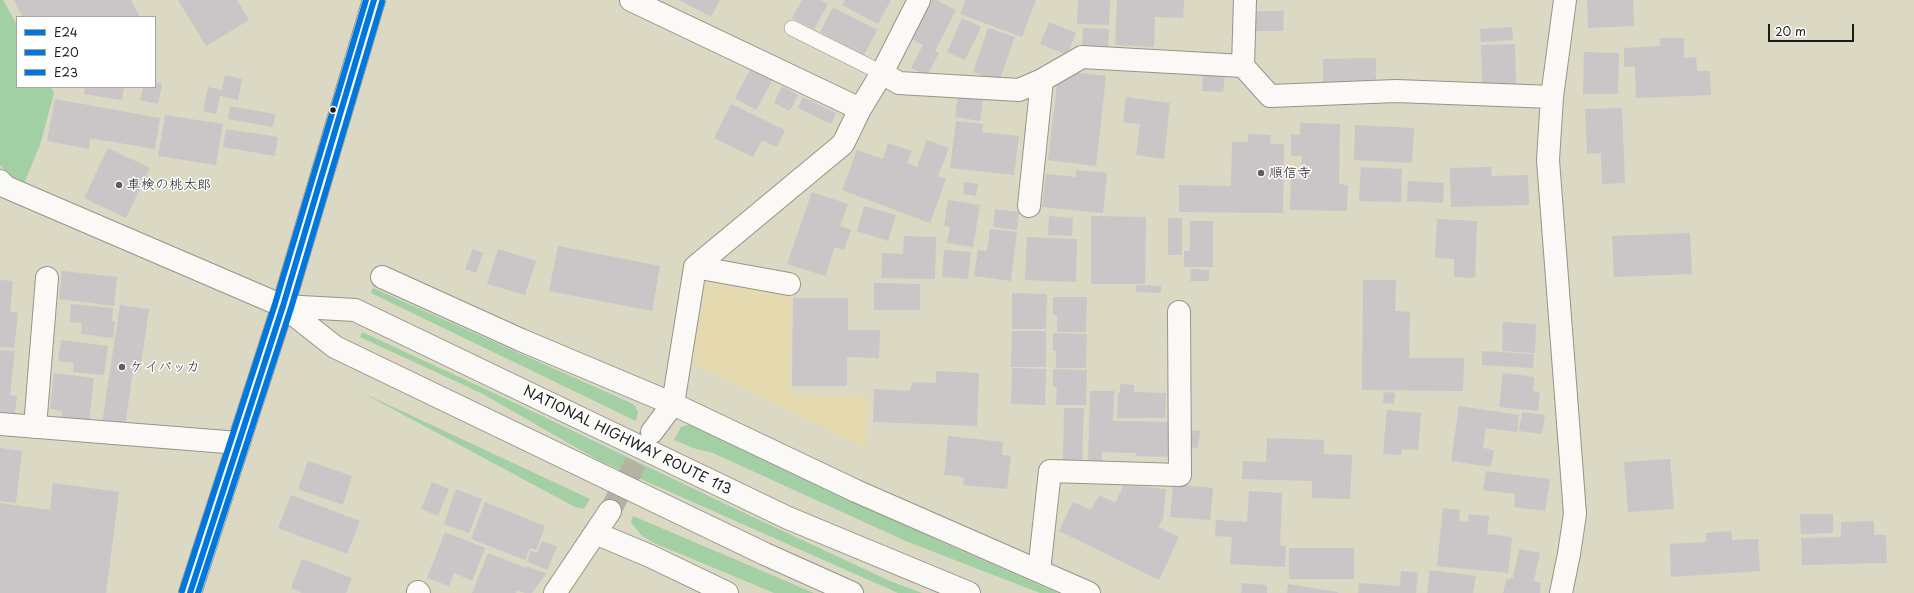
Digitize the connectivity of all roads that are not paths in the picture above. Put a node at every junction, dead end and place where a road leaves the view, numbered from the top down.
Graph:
1 (374, 0) edge
2 (631, 0) edge
3 (919, 0) edge
4 (1245, 0) edge
5 (1565, 0) edge
6 (792, 28) dead end
7 (1243, 66) junction
8 (882, 73) junction
9 (1042, 80) junction
10 (1552, 96) junction
11 (860, 109) junction
12 (0, 181) edge
13 (1029, 206) dead end
14 (695, 267) junction
15 (382, 277) dead end
16 (47, 278) dead end
17 (789, 284) dead end
18 (283, 306) junction
19 (1179, 312) dead end
20 (673, 404) junction
21 (0, 424) edge
22 (35, 427) junction
23 (652, 432) tunnel mouth
24 (239, 443) junction
25 (610, 511) tunnel mouth
26 (595, 533) junction
27 (1039, 571) junction
28 (190, 593) edge
29 (555, 593) edge
30 (727, 593) edge
31 (852, 593) edge
32 (969, 593) edge
33 (1089, 593) edge
34 (1560, 593) edge

1 - 18 main road
2 - 11 main road
3 - 8 main road
4 - 7 main road
5 - 10 main road
6 - 8 lane
7 - 9 main road
7 - 10 main road
8 - 9 main road
8 - 11 main road
9 - 13 main road
10 - 34 main road
11 - 14 main road
12 - 18 main road
14 - 17 main road
14 - 20 main road
15 - 20 main road
16 - 22 main road
18 - 24 main road
18 - 31 main road
18 - 32 main road, NATIONAL HIGHWAY ROUTE 113
19 - 27 main road
20 - 23 main road
20 - 27 main road
21 - 22 main road
22 - 24 main road
24 - 28 main road
25 - 26 main road
26 - 29 main road
26 - 30 main road
27 - 33 main road

